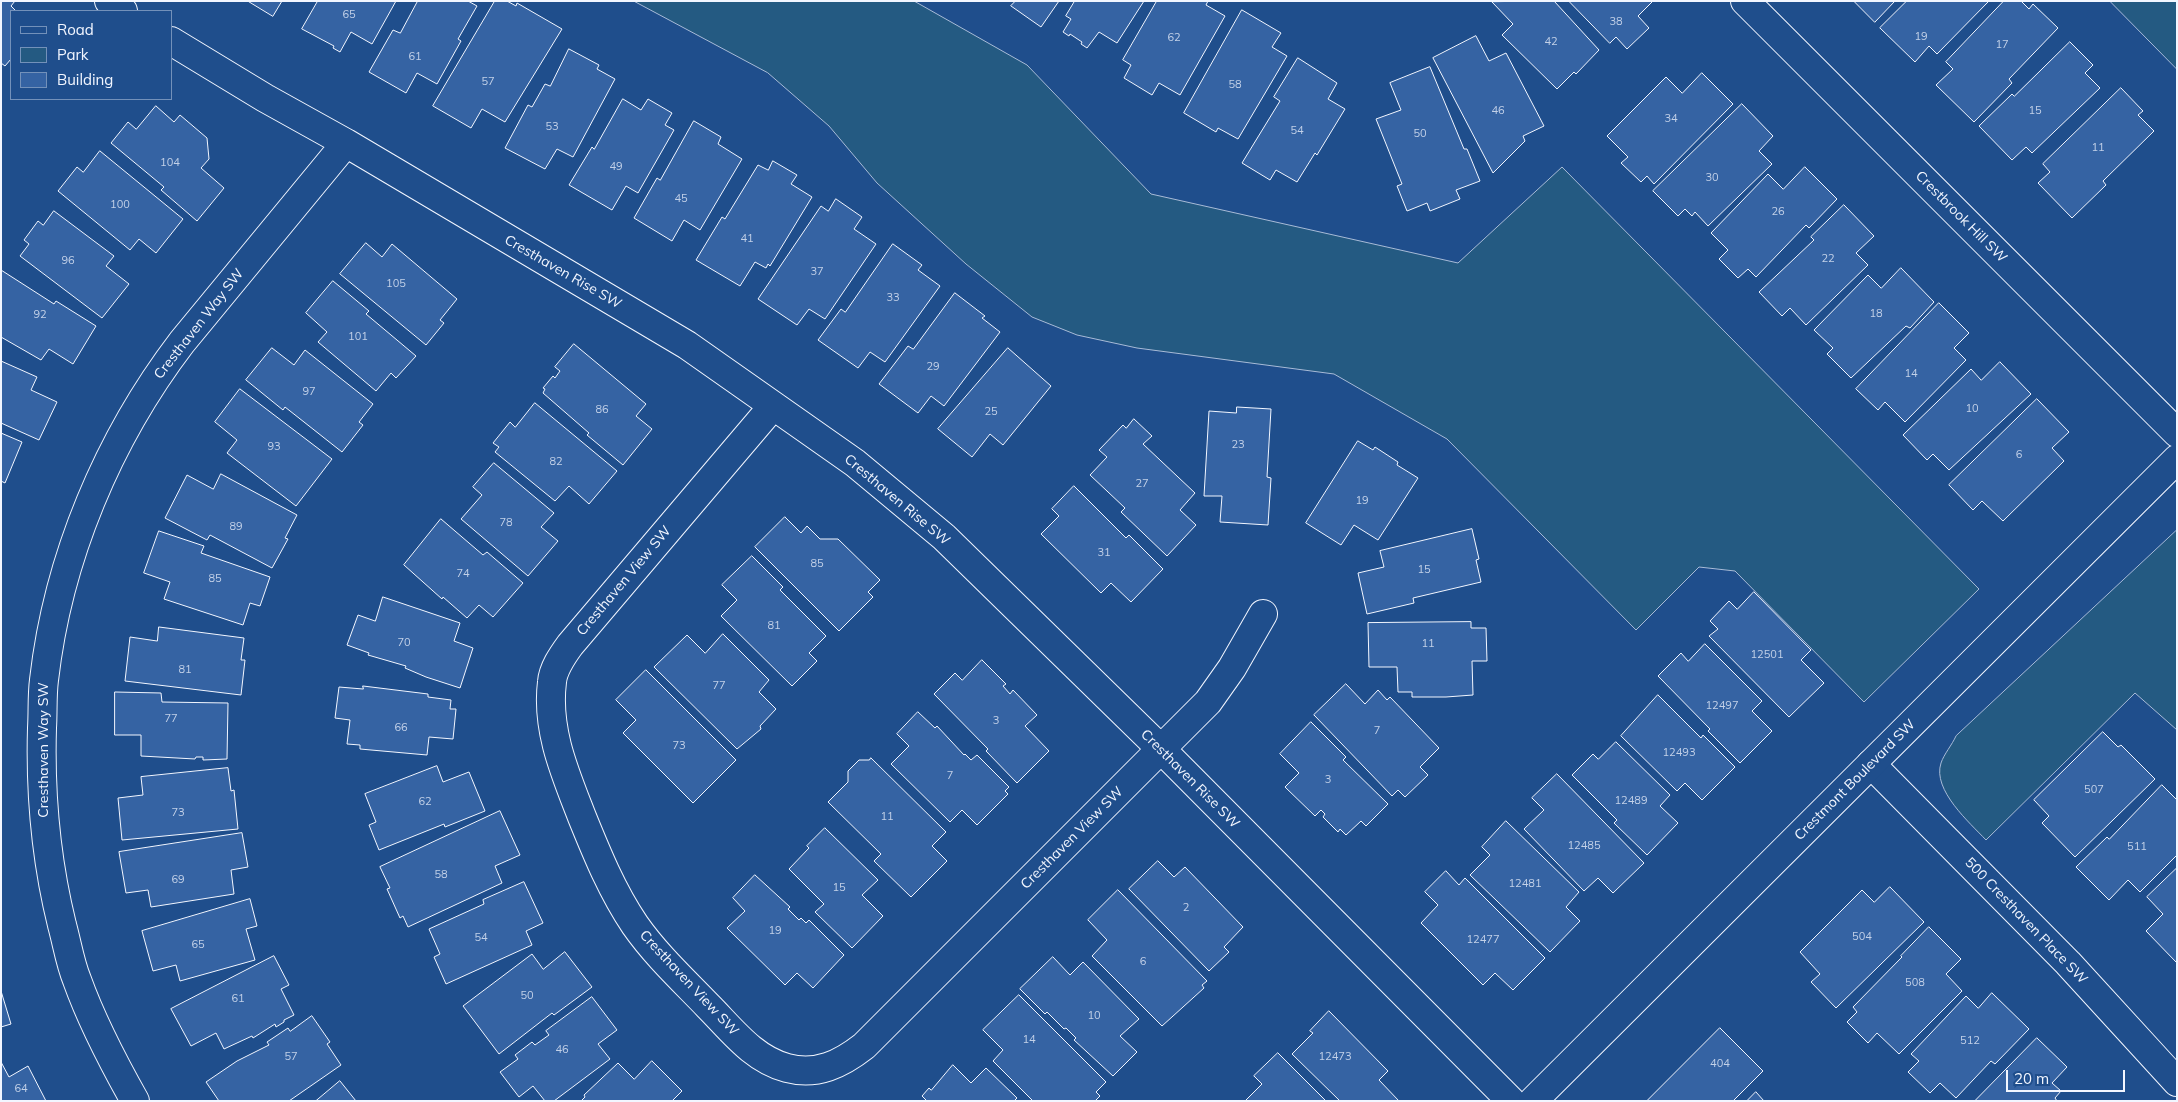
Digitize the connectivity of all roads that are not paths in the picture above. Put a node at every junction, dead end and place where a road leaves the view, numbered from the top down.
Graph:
1 (109, 1) edge
2 (1745, 1) edge
3 (122, 10) edge
4 (172, 42) edge
5 (346, 143) junction
6 (773, 406) junction
7 (2177, 433) edge
8 (2177, 459) edge
9 (1263, 614) dead end
10 (1161, 749) junction
11 (1871, 764) junction
12 (2177, 1082) edge
13 (135, 1101) edge
14 (1511, 1101) edge
15 (1533, 1101) edge

1 - 3 street
2 - 7 street, Crestbrook Hill SW
4 - 5 street, Cresthaven Rise SW
5 - 6 street, Cresthaven Rise SW
5 - 13 street, Cresthaven Way SW
6 - 10 street, Cresthaven Rise SW
6 - 10 street, Cresthaven View SW
8 - 11 street, Crestmont Boulevard SW
9 - 10 street, Cresthaven View SW
10 - 14 street, Cresthaven Rise SW
11 - 12 street, 500 Cresthaven Place SW
11 - 15 street, Crestmont Boulevard SW

